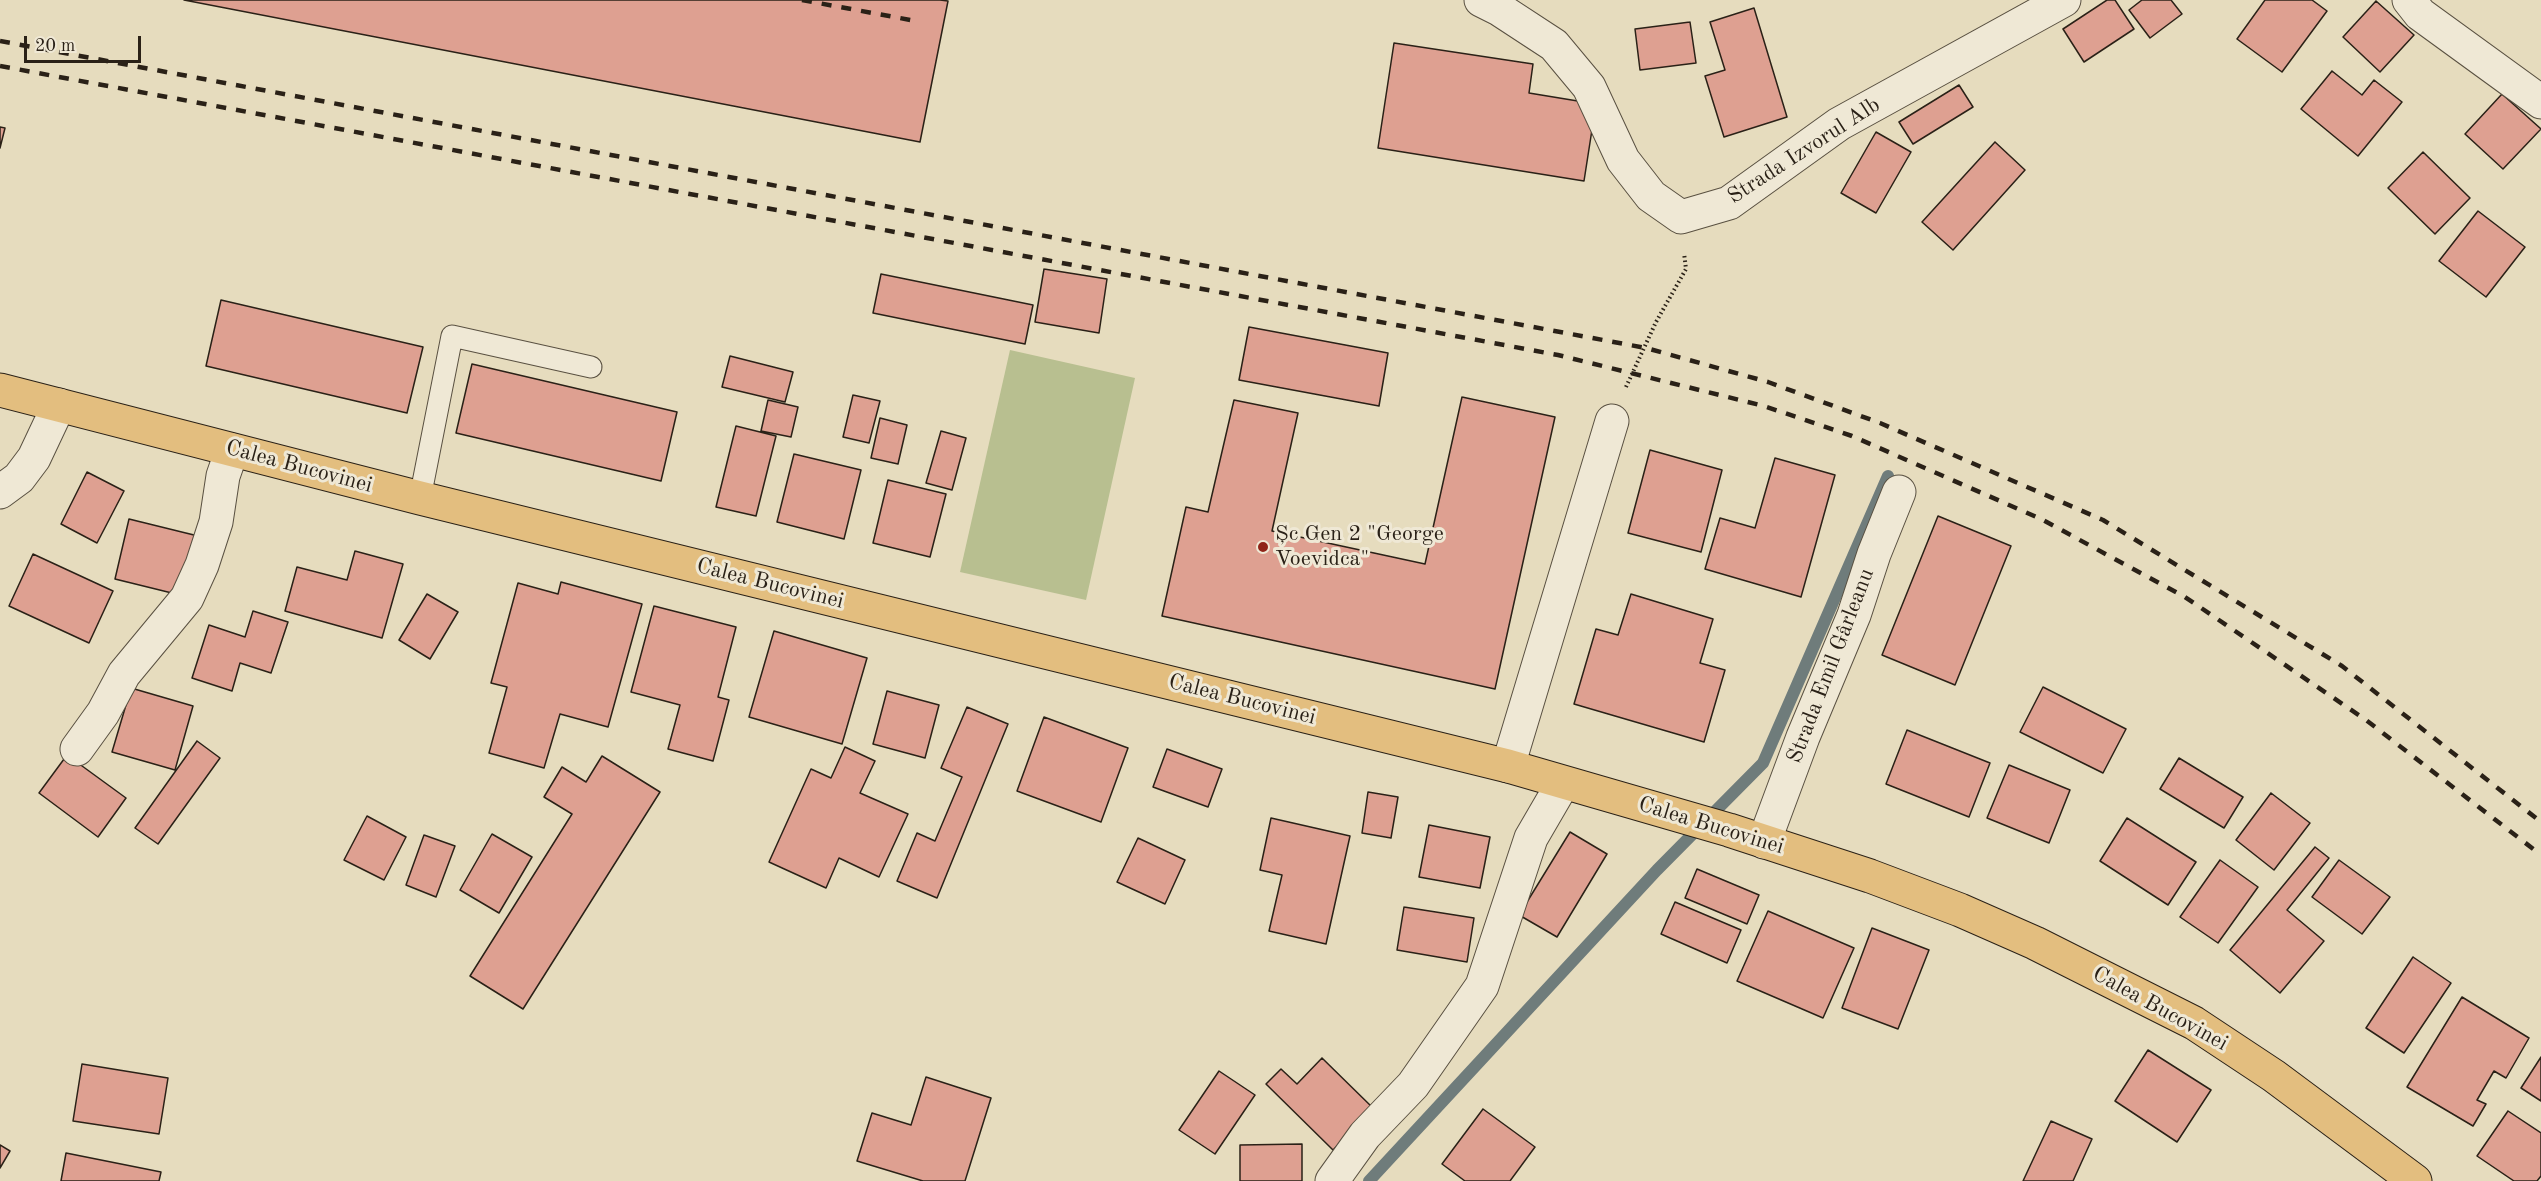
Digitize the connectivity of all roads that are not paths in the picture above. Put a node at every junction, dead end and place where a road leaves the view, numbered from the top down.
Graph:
1 (1481, 0) edge
2 (2064, 0) edge
3 (2409, 0) edge
4 (2541, 102) edge
5 (591, 367) dead end
6 (0, 390) edge
7 (59, 405) junction
8 (1612, 421) road end
9 (232, 450) junction
10 (0, 492) edge
11 (1899, 492) dead end
12 (420, 498) junction
13 (77, 748) dead end
14 (1508, 766) junction
15 (1563, 783) junction
16 (1764, 842) junction
17 (1332, 1181) edge
18 (2415, 1181) edge

1 - 2 street, Strada Izvorul Alb
3 - 4 street
5 - 12 lane
6 - 7 highway, Calea Bucovinei
7 - 9 highway, Calea Bucovinei
7 - 10 street
8 - 14 street
9 - 12 highway, Calea Bucovinei
9 - 13 street
11 - 16 street, Strada Emil Gârleanu
12 - 14 highway, Calea Bucovinei
14 - 15 highway, Calea Bucovinei
15 - 16 highway, Calea Bucovinei
15 - 17 street
16 - 18 highway, Calea Bucovinei

